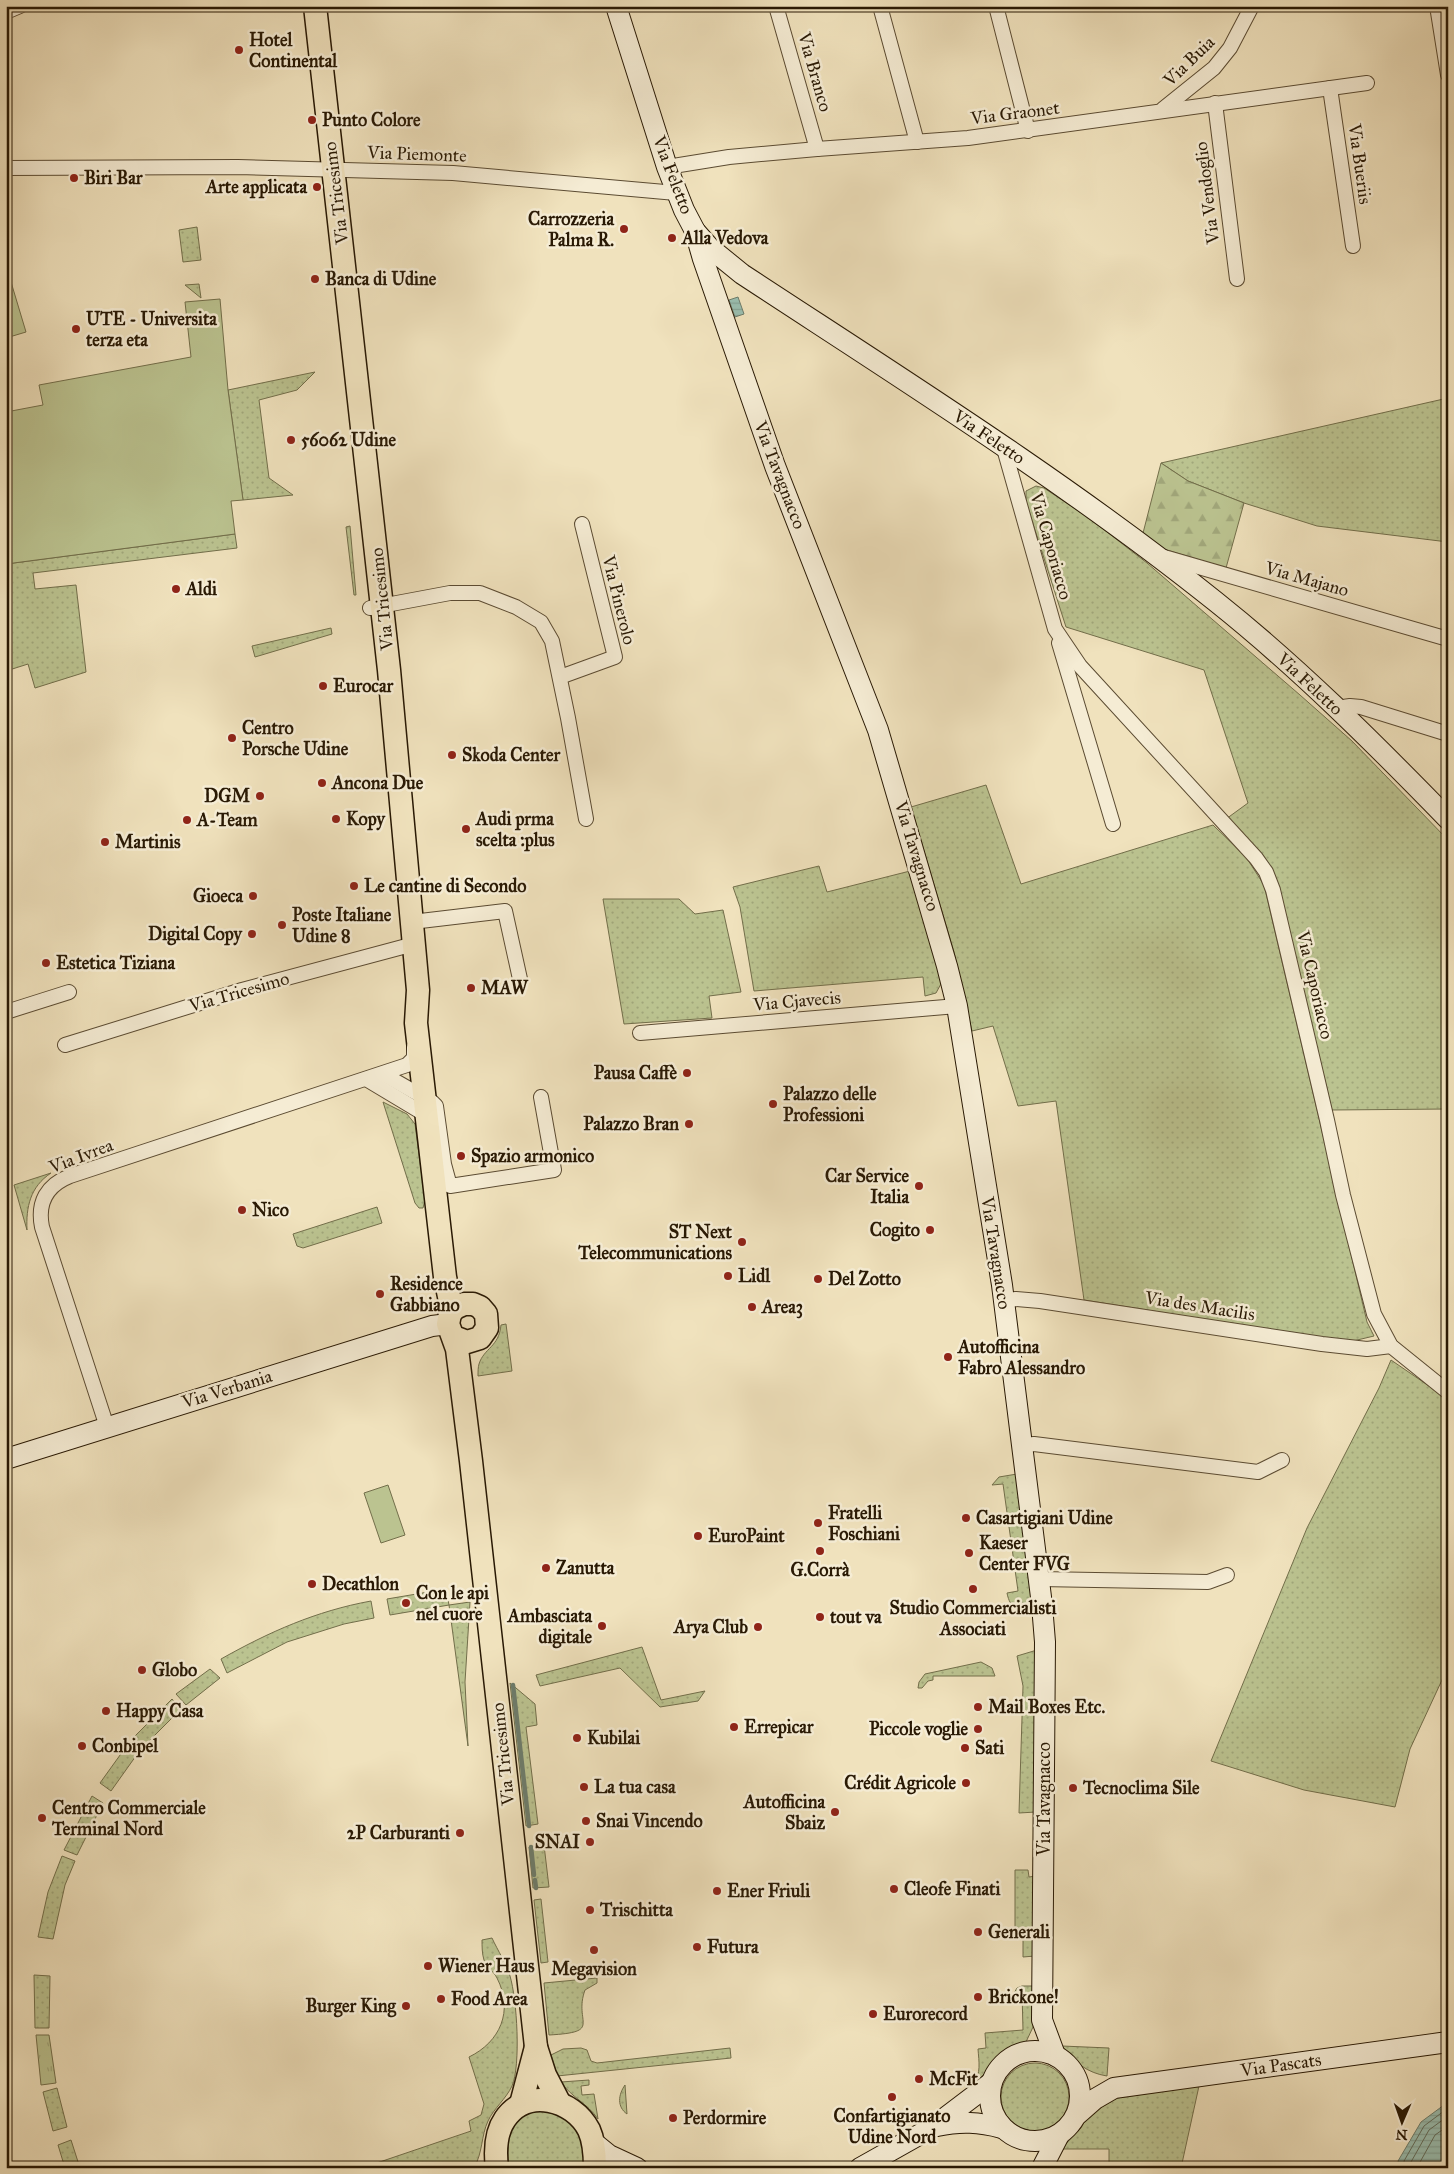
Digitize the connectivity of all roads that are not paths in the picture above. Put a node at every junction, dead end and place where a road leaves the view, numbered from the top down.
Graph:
1 (20, 6) edge
2 (315, 6) edge
3 (616, 6) edge
4 (776, 6) edge
5 (880, 6) edge
6 (996, 6) edge
7 (1252, 6) edge
8 (1437, 6) edge
9 (6, 12) edge
10 (1448, 75) edge
11 (1367, 83) dead end
12 (1330, 88) junction
13 (1215, 103) junction
14 (1160, 111) junction
15 (1028, 131) junction
16 (917, 142) junction
17 (817, 149) junction
18 (667, 167) junction
19 (6, 168) edge
20 (333, 171) junction
21 (676, 193) junction
22 (695, 231) junction
23 (1353, 246) dead end
24 (742, 274) junction
25 (1237, 279) dead end
26 (715, 292) junction
27 (1003, 445) junction
28 (582, 524) dead end
29 (1156, 555) junction
30 (376, 606) junction
31 (1055, 629) junction
32 (1448, 639) edge
33 (560, 677) junction
34 (1336, 708) junction
35 (1448, 734) edge
36 (586, 819) dead end
37 (1448, 819) edge
38 (1113, 824) dead end
39 (412, 922) junction
40 (414, 944) junction
41 (520, 979) dead end
42 (69, 992) dead end
43 (417, 999) junction
44 (957, 1006) junction
45 (6, 1012) edge
46 (640, 1033) dead end
47 (65, 1045) dead end
48 (383, 1074) junction
49 (366, 1079) junction
50 (541, 1097) dead end
51 (426, 1098) junction
52 (429, 1124) junction
53 (450, 1186) junction
54 (1004, 1301) junction
55 (456, 1319) junction
56 (477, 1340) junction
57 (1392, 1346) junction
58 (1448, 1392) edge
59 (107, 1427) junction
60 (1021, 1446) junction
61 (6, 1459) edge
62 (1282, 1460) dead end
63 (471, 1461) junction
64 (1227, 1575) dead end
65 (1039, 1579) junction
66 (1042, 2020) junction
67 (1448, 2042) edge
68 (536, 2047) junction
69 (1024, 2052) junction
70 (1056, 2055) junction
71 (1074, 2071) junction
72 (991, 2083) junction
73 (1114, 2088) junction
74 (559, 2102) junction
75 (521, 2104) junction
76 (1078, 2114) junction
77 (933, 2127) junction
78 (1002, 2128) junction
79 (1059, 2135) junction
80 (1022, 2140) junction
81 (593, 2142) junction
82 (494, 2163) edge
83 (595, 2168) edge
84 (637, 2168) edge
85 (860, 2168) edge
86 (1041, 2168) edge

1 - 9 street
2 - 20 main road, Via Tricesimo
3 - 18 street, Via Feletto
4 - 17 street, Via Branco
5 - 16 street
6 - 15 street
7 - 14 street, Via Buia
8 - 10 street
11 - 12 street, Via Graonet
12 - 13 street, Via Graonet
12 - 23 street, Via Bueriis
13 - 14 street, Via Graonet
13 - 25 street, Via Vendoglio
14 - 15 street, Via Graonet
15 - 16 street, Via Graonet
16 - 17 street, Via Graonet
17 - 18 street, Via Graonet
18 - 21 street, Via Feletto
19 - 20 street, Via Piemonte
20 - 21 street, Via Piemonte
20 - 30 main road, Via Tricesimo
21 - 22 street, Via Feletto
22 - 24 street, Via Feletto
22 - 26 street, Via Tavagnacco
24 - 26 street
24 - 27 street, Via Feletto
26 - 44 street, Via Tavagnacco
27 - 29 street, Via Feletto
27 - 31 street, Via Caporiacco
28 - 33 street, Via Pinerolo
29 - 32 street, Via Majano
29 - 34 street, Via Feletto
30 - 33 street
30 - 39 main road, Via Tricesimo
31 - 38 street, Via Caporiacco
31 - 57 street, Via Caporiacco
33 - 36 street
34 - 35 street
34 - 37 street, Via Feletto
39 - 40 main road, Via Tricesimo
39 - 41 street
40 - 43 main road, Via Tricesimo
40 - 47 street, Via Tricesimo
42 - 45 street
43 - 48 street, Via Ivrea
43 - 51 main road, Via Tricesimo
43 - 53 main road, Via Tricesimo
44 - 46 street, Via Cjavecis
44 - 54 street, Via Tavagnacco
48 - 49 street, Via Ivrea
48 - 51 street
49 - 52 street
49 - 59 street, Via Ivrea
50 - 53 street
51 - 52 main road, Via Tricesimo
51 - 53 street, Via Tricesimo
52 - 55 main road, Via Tricesimo
53 - 55 main road, Via Tricesimo
54 - 57 street, Via des Macilis
54 - 60 street, Via Tavagnacco
55 - 56 main road
55 - 56 main road, Via Tricesimo
55 - 59 street, Via Verbania
55 - 63 main road, Via Tricesimo
56 - 63 main road, Via Tricesimo
57 - 58 street, Via Caporiacco
59 - 61 street, Via Verbania
60 - 62 street
60 - 65 street, Via Tavagnacco
63 - 68 main road, Via Tricesimo
64 - 65 street
65 - 66 street, Via Tavagnacco
66 - 69 street, Via Tavagnacco
66 - 70 street, Via Tavagnacco
67 - 73 street, Via Pascats
68 - 74 main road, Via Tricesimo
68 - 75 main road, Via Tricesimo
69 - 70 street
69 - 72 street
70 - 71 street
71 - 73 street, Via Pascats
71 - 76 street
72 - 77 street
72 - 78 street
73 - 76 street, Via Pascats
74 - 75 main road
74 - 81 main road
75 - 82 main road
76 - 79 street
77 - 78 street
77 - 85 street
78 - 80 street
79 - 80 street
79 - 86 street
80 - 86 street
81 - 83 main road
81 - 84 street

